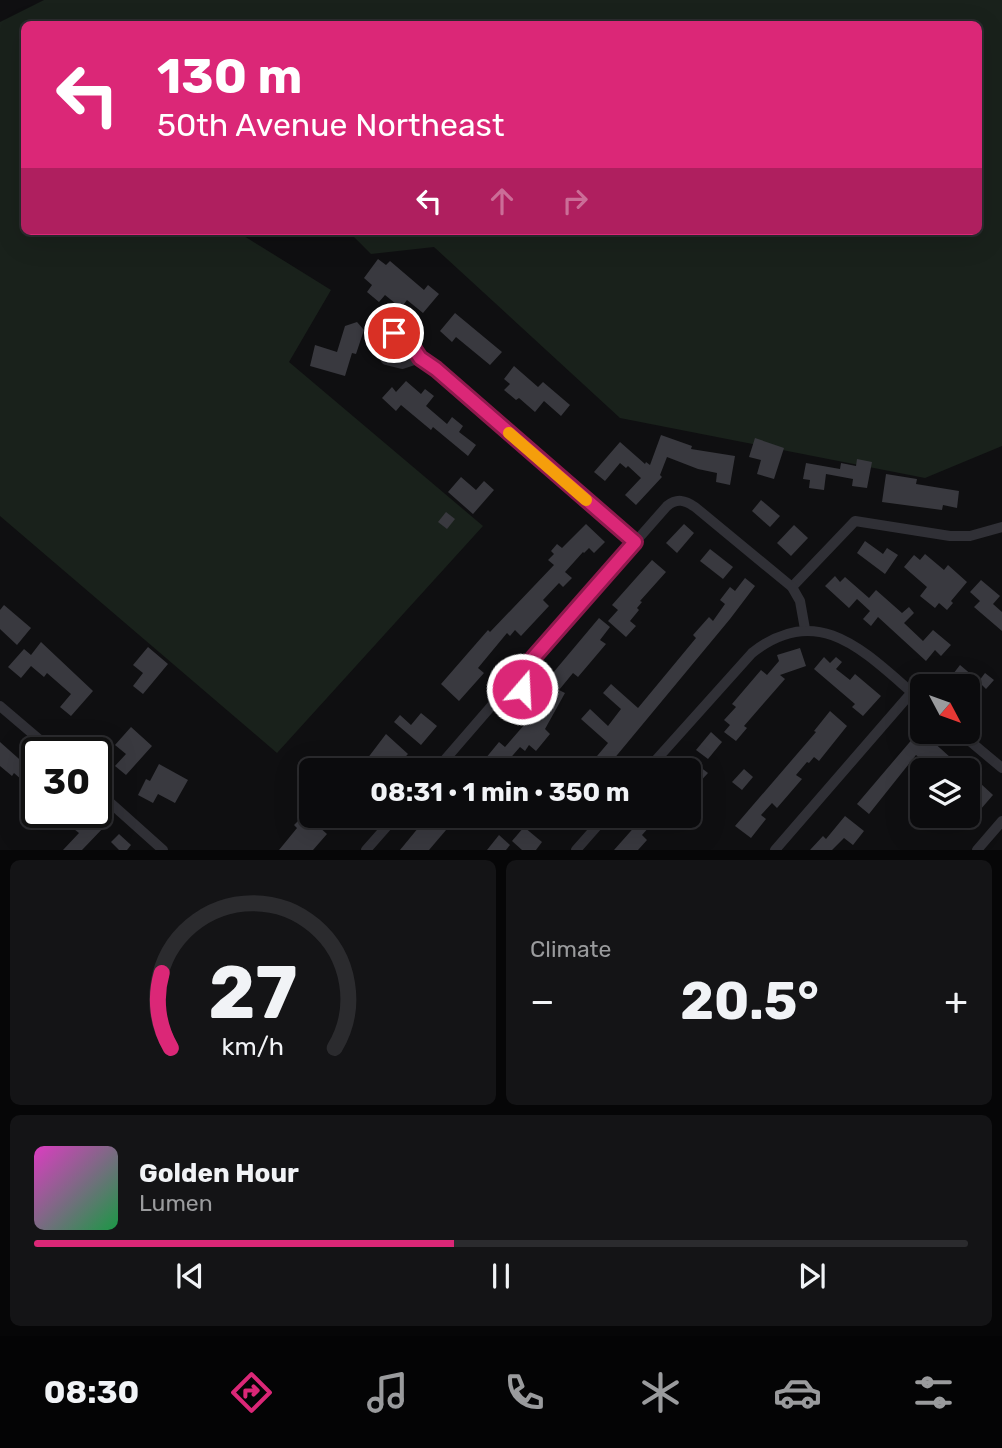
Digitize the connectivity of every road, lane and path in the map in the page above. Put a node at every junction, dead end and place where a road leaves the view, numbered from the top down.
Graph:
1 (420, 358) dead end
2 (1002, 527) edge
3 (635, 542) junction
4 (792, 587) junction
5 (805, 629) junction
6 (519, 674) junction
7 (910, 690) edge
8 (910, 694) edge
9 (494, 703) junction
10 (0, 706) edge
11 (36, 737) edge
12 (973, 744) edge
13 (446, 758) edge
14 (658, 758) edge
15 (1002, 768) edge
16 (112, 804) edge
17 (1002, 821) edge
18 (385, 828) edge
19 (595, 828) edge
20 (163, 849) edge
21 (366, 849) edge
22 (576, 849) edge
23 (775, 849) edge
24 (977, 849) edge

1 - 3 street
2 - 4 street
3 - 4 street
3 - 6 street
4 - 5 street
5 - 7 street
5 - 14 street
6 - 9 street
6 - 9 street
8 - 23 street
9 - 13 street
10 - 11 street
12 - 15 street
16 - 20 street
17 - 24 street
18 - 21 street
19 - 22 street

